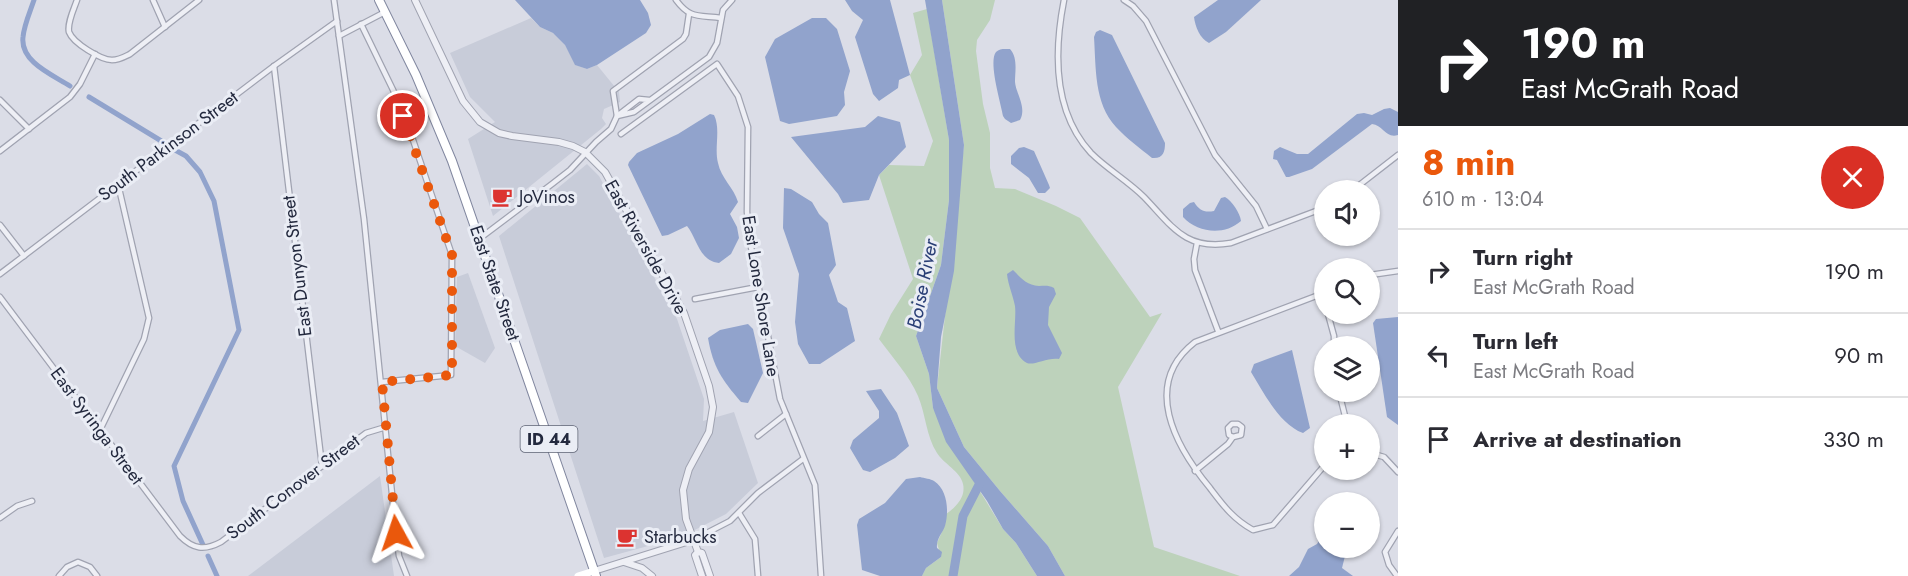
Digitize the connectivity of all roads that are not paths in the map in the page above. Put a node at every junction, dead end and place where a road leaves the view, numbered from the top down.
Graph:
1 (77, 0) edge
2 (153, 0) edge
3 (199, 0) edge
4 (334, 0) edge
5 (379, 0) edge
6 (415, 0) edge
7 (676, 0) edge
8 (732, 0) edge
9 (1064, 0) edge
10 (1124, 0) edge
11 (1138, 1) edge
12 (1133, 6) junction
13 (385, 12) junction
14 (689, 14) junction
15 (721, 18) junction
16 (337, 21) junction
17 (361, 24) junction
18 (165, 27) junction
19 (339, 36) junction
20 (95, 54) junction
21 (274, 66) junction
22 (0, 100) edge
23 (617, 116) junction
24 (29, 129) junction
25 (621, 134) dead end
26 (0, 151) edge
27 (585, 152) junction
28 (1398, 155) edge
29 (1366, 180) edge
30 (118, 184) junction
31 (1314, 212) edge
32 (0, 225) edge
33 (1267, 229) junction
34 (479, 239) junction
35 (1197, 243) junction
36 (24, 256) junction
37 (1398, 271) edge
38 (0, 274) edge
39 (1380, 274) edge
40 (758, 287) junction
41 (0, 297) edge
42 (1314, 297) edge
43 (695, 299) dead end
44 (1218, 331) junction
45 (382, 382) junction
46 (786, 414) junction
47 (386, 427) junction
48 (100, 430) junction
49 (758, 436) dead end
50 (1233, 437) dead end
51 (1380, 456) edge
52 (803, 459) junction
53 (322, 466) junction
54 (1195, 471) junction
55 (1398, 472) edge
56 (1314, 478) edge
57 (32, 501) dead end
58 (740, 513) junction
59 (0, 518) edge
60 (1398, 531) edge
61 (693, 540) junction
62 (200, 548) joint
63 (698, 552) junction
64 (624, 562) junction
65 (595, 574) edge
66 (59, 576) edge
67 (97, 576) edge
68 (407, 576) edge
69 (578, 576) edge
70 (652, 576) edge
71 (702, 576) edge
72 (710, 576) edge
73 (758, 576) edge
74 (820, 576) edge
75 (1397, 576) edge

1 - 20 street
2 - 18 street
3 - 18 street
4 - 16 street
5 - 13 highway, East State Street / ID 44
6 - 27 street, East Riverside Drive
7 - 14 street
8 - 15 street
9 - 35 street
10 - 12 street
11 - 12 street
12 - 33 street
13 - 17 street
13 - 34 highway, East State Street / ID 44
14 - 15 street
14 - 23 street
15 - 23 street
16 - 19 street
16 - 21 street, South Parkinson Street
17 - 19 street
17 - 45 street
18 - 20 street
19 - 45 street
20 - 24 street
21 - 30 street, South Parkinson Street
21 - 53 street, East Dunyon Street
22 - 24 street
23 - 27 street
24 - 26 street
25 - 40 street, East Lone Shore Lane
27 - 34 street
27 - 61 street, East Riverside Drive
28 - 29 street
30 - 36 street, South Parkinson Street
30 - 48 street
31 - 33 street
32 - 36 street
33 - 35 street
34 - 65 highway, East State Street / ID 44
35 - 44 street
36 - 38 street, South Parkinson Street
37 - 39 street
40 - 43 street
40 - 46 street, East Lone Shore Lane
41 - 48 street, East Syringa Street
42 - 44 street
44 - 54 street
45 - 47 street
46 - 49 street
46 - 52 street, East Lone Shore Lane
47 - 53 street, South Conover Street
47 - 68 street
48 - 62 street, East Syringa Street
50 - 54 street
51 - 55 street
52 - 58 street
52 - 74 street, East Lone Shore Lane
53 - 62 street, South Conover Street
54 - 56 street
57 - 59 street
58 - 61 street
58 - 73 street
60 - 75 street
61 - 63 street, East Riverside Drive
61 - 64 street
63 - 71 street, East Riverside Drive
63 - 72 street, East Riverside Drive
64 - 65 street
64 - 70 street
65 - 69 main road
66 - 67 street

